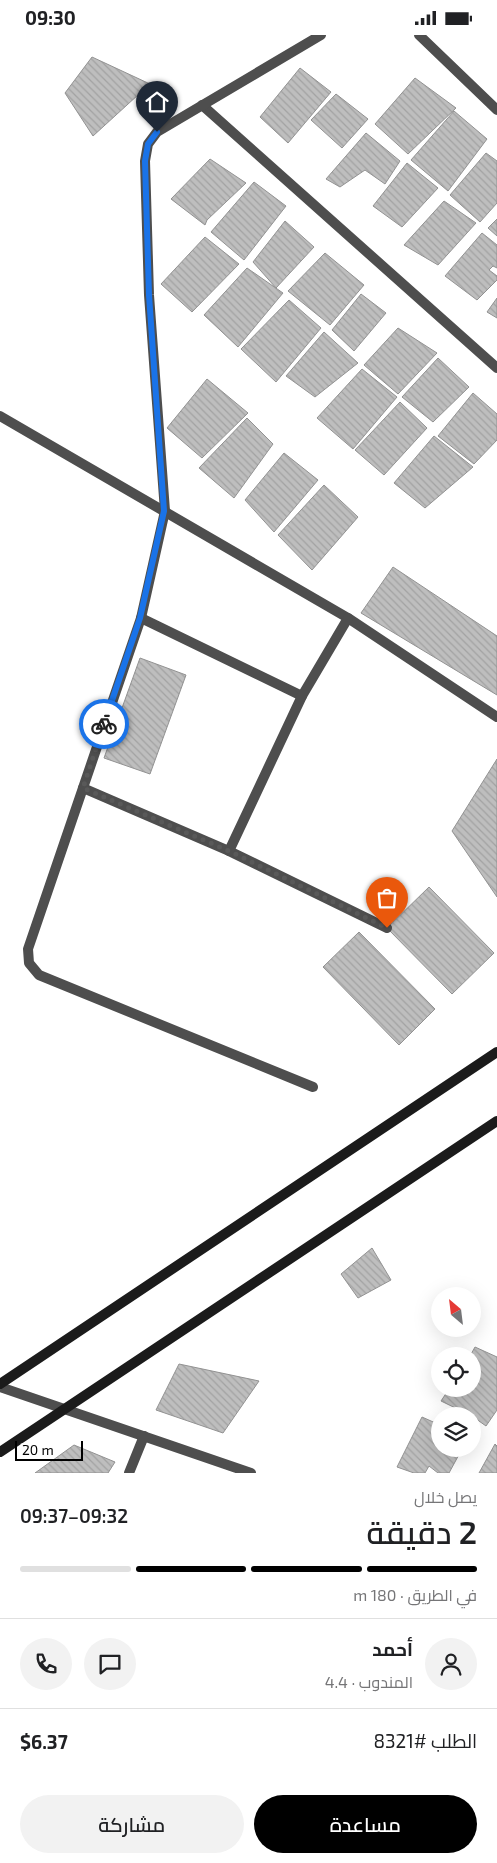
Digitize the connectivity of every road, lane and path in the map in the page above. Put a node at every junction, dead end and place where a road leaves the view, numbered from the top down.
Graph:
1 (321, 35) edge
2 (419, 35) edge
3 (202, 105) junction
4 (497, 110) edge
5 (497, 368) edge
6 (0, 416) edge
7 (164, 511) junction
8 (140, 618) junction
9 (348, 618) junction
10 (302, 696) junction
11 (497, 717) edge
12 (83, 788) junction
13 (229, 851) junction
14 (387, 928) dead end
15 (497, 1052) edge
16 (313, 1087) dead end
17 (497, 1121) edge
18 (0, 1385) edge
19 (65, 1409) junction
20 (144, 1436) junction
21 (0, 1452) edge
22 (129, 1473) edge
23 (251, 1473) edge

1 - 3 street
2 - 4 street
3 - 5 street
3 - 7 street
6 - 7 street
7 - 8 street
7 - 9 street
8 - 10 street
8 - 12 street
9 - 10 street
9 - 11 street
10 - 13 street
12 - 13 street
12 - 16 street
13 - 14 street
15 - 18 main road
17 - 19 main road
18 - 19 street
19 - 20 street
19 - 21 main road
20 - 22 street
20 - 23 street

